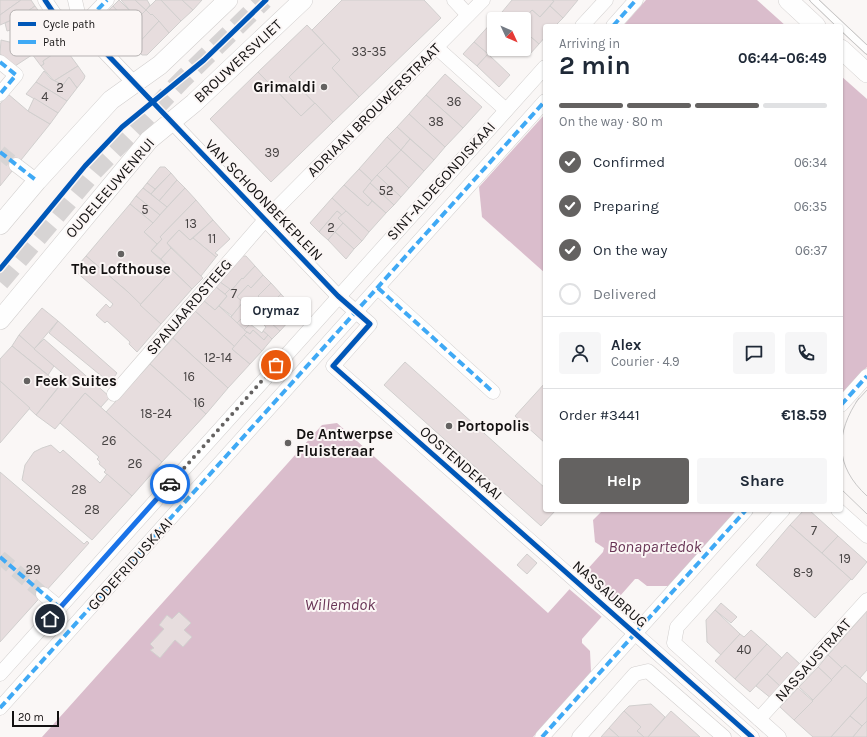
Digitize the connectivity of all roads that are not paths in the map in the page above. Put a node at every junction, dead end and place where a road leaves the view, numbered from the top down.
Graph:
1 (45, 0) edge
2 (75, 0) edge
3 (107, 0) edge
4 (228, 0) edge
5 (303, 0) edge
6 (454, 0) edge
7 (483, 0) edge
8 (606, 0) edge
9 (636, 0) edge
10 (788, 0) edge
11 (814, 0) edge
12 (52, 10) edge
13 (77, 10) edge
14 (97, 10) edge
15 (468, 14) junction
16 (584, 24) edge
17 (615, 24) edge
18 (814, 24) edge
19 (839, 24) edge
20 (843, 27) edge
21 (436, 48) junction
22 (867, 50) edge
23 (843, 51) edge
24 (109, 56) edge
25 (0, 62) edge
26 (543, 69) edge
27 (867, 73) edge
28 (134, 83) junction
29 (0, 94) edge
30 (543, 103) edge
31 (506, 110) junction
32 (172, 122) junction
33 (16, 165) tunnel mouth
34 (37, 181) junction
35 (265, 220) junction
36 (0, 225) edge
37 (378, 288) junction
38 (338, 296) junction
39 (356, 312) junction
40 (0, 320) edge
41 (867, 376) edge
42 (493, 392) dead end
43 (114, 394) dead end
44 (843, 403) edge
45 (744, 512) edge
46 (781, 512) edge
47 (840, 512) edge
48 (867, 536) edge
49 (542, 551) joint
50 (43, 594) tunnel mouth
51 (867, 600) edge
52 (60, 608) junction
53 (636, 633) junction
54 (0, 674) edge
55 (0, 708) edge
56 (759, 720) junction
57 (542, 737) edge
58 (579, 737) edge
59 (724, 737) edge
60 (752, 737) edge
61 (779, 737) edge

1 - 12 street
2 - 13 street
3 - 14 street
4 - 28 street
5 - 32 street, BROUWERSVLIET
6 - 15 street
7 - 15 street, ADRIAAN BROUWERSTRAAT
8 - 16 street
9 - 17 street
10 - 18 street
11 - 19 lane
15 - 21 street, ADRIAAN BROUWERSTRAAT
20 - 22 lane
21 - 31 street
21 - 35 street, ADRIAAN BROUWERSTRAAT
23 - 27 street
24 - 28 street
25 - 29 street
26 - 31 street, SINT-ALDEGONDISKAAI
28 - 34 street
30 - 37 street, SINT-ALDEGONDISKAAI
31 - 38 street, SINT-ALDEGONDISKAAI
32 - 35 street, VAN SCHOONBEKEPLEIN
32 - 40 street, OUDELEEUWENRUI
33 - 34 street
34 - 36 street
35 - 38 street, VAN SCHOONBEKEPLEIN
35 - 43 street, SPANJAARDSTEEG
37 - 39 street, SINT-ALDEGONDISKAAI
37 - 42 street
38 - 39 street, VAN SCHOONBEKEPLEIN
38 - 52 street, GODEFRIDUSKAAI
39 - 49 street, OOSTENDEKAAI
39 - 55 street, GODEFRIDUSKAAI
41 - 44 street
45 - 53 street
46 - 56 street
47 - 48 street
49 - 53 street, NASSAUBRUG
50 - 52 street
51 - 56 street, NASSAUSTRAAT
52 - 54 street, GODEFRIDUSKAAI
53 - 57 street
53 - 60 street, NASSAUBRUG
56 - 61 street
58 - 59 street

